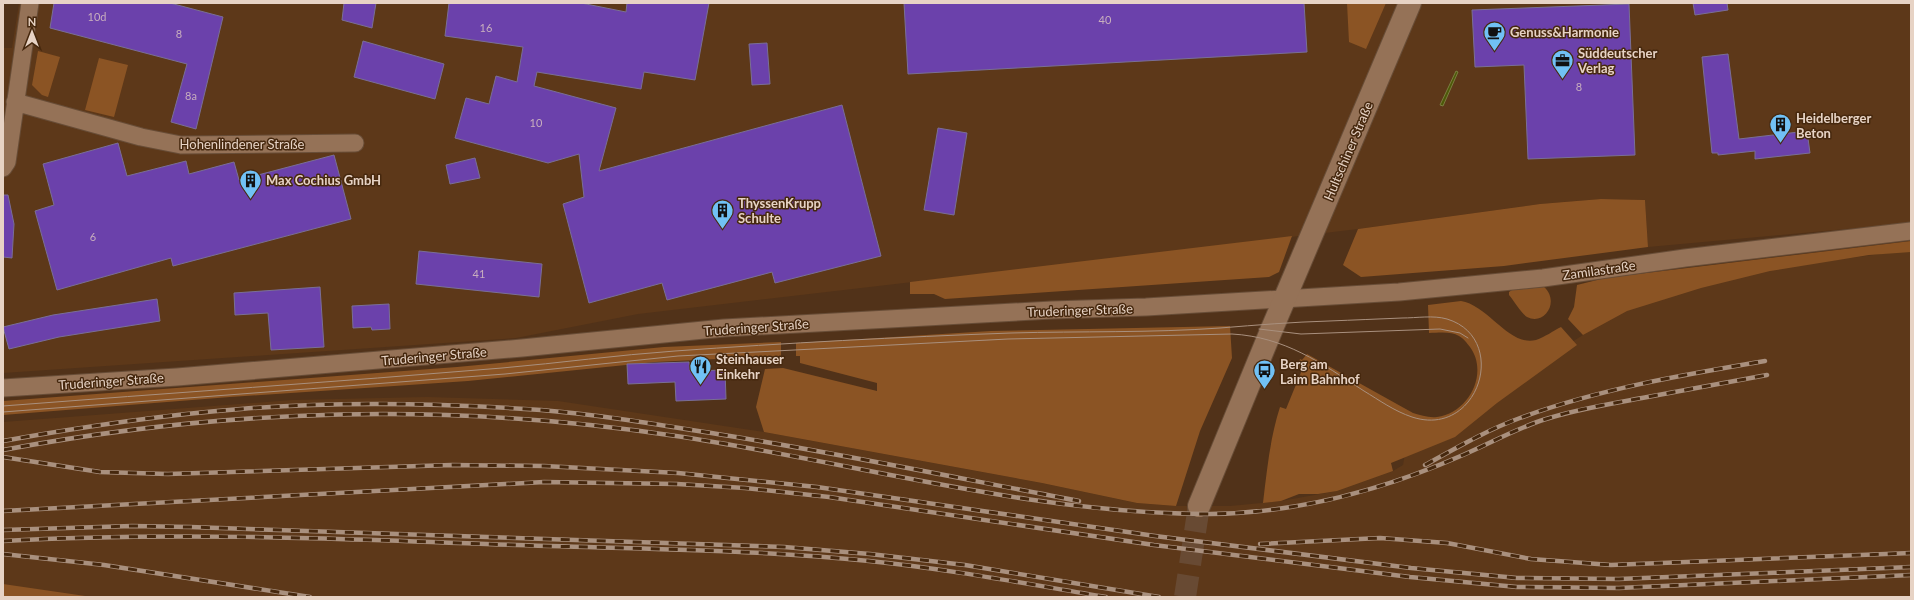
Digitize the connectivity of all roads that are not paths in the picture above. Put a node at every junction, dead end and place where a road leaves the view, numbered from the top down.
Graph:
1 (30, 3) edge
2 (1410, 3) edge
3 (15, 102) junction
4 (354, 143) dead end
5 (3, 168) edge
6 (1911, 231) edge
7 (1286, 298) junction
8 (3, 388) edge
9 (1199, 506) tunnel mouth

1 - 3 street
2 - 7 main road, Hultschiner Straße
3 - 4 street, Hohenlindener Straße
3 - 5 street
6 - 7 street, Zamilastraße
7 - 8 street, Truderinger Straße
7 - 9 main road

